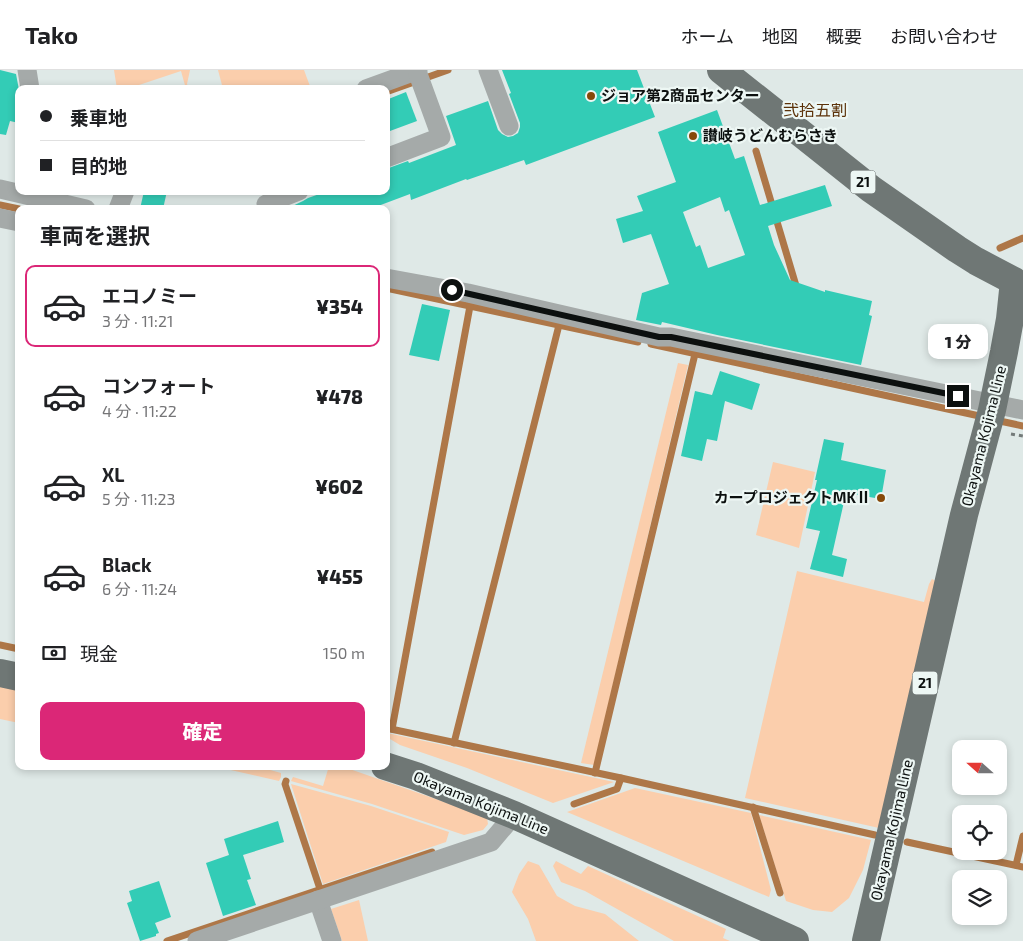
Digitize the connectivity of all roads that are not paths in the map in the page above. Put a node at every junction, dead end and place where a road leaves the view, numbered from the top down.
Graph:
1 (27, 70) edge
2 (488, 70) edge
3 (721, 70) edge
4 (419, 76) edge
5 (29, 85) edge
6 (382, 85) edge
7 (509, 126) dead end
8 (390, 156) edge
9 (0, 189) edge
10 (15, 191) edge
11 (47, 195) edge
12 (288, 195) edge
13 (75, 205) edge
14 (266, 205) edge
15 (0, 218) edge
16 (15, 221) edge
17 (390, 279) edge
18 (1023, 410) edge
19 (991, 413) junction
20 (0, 673) edge
21 (15, 676) edge
22 (390, 768) edge
23 (514, 815) junction
24 (318, 900) junction
25 (197, 941) edge
26 (332, 941) edge
27 (795, 941) edge
28 (866, 941) edge

1 - 5 street
2 - 7 street
3 - 19 main road, Okayama Kojima Line / 21
4 - 6 street
4 - 8 street
9 - 10 street
11 - 13 street
12 - 14 street
15 - 16 street
17 - 19 street
18 - 19 street
19 - 28 main road, Okayama Kojima Line / 21
20 - 21 main road
22 - 23 main road, Okayama Kojima Line
23 - 24 street
23 - 27 main road, Okayama Kojima Line
24 - 25 street
24 - 26 street

